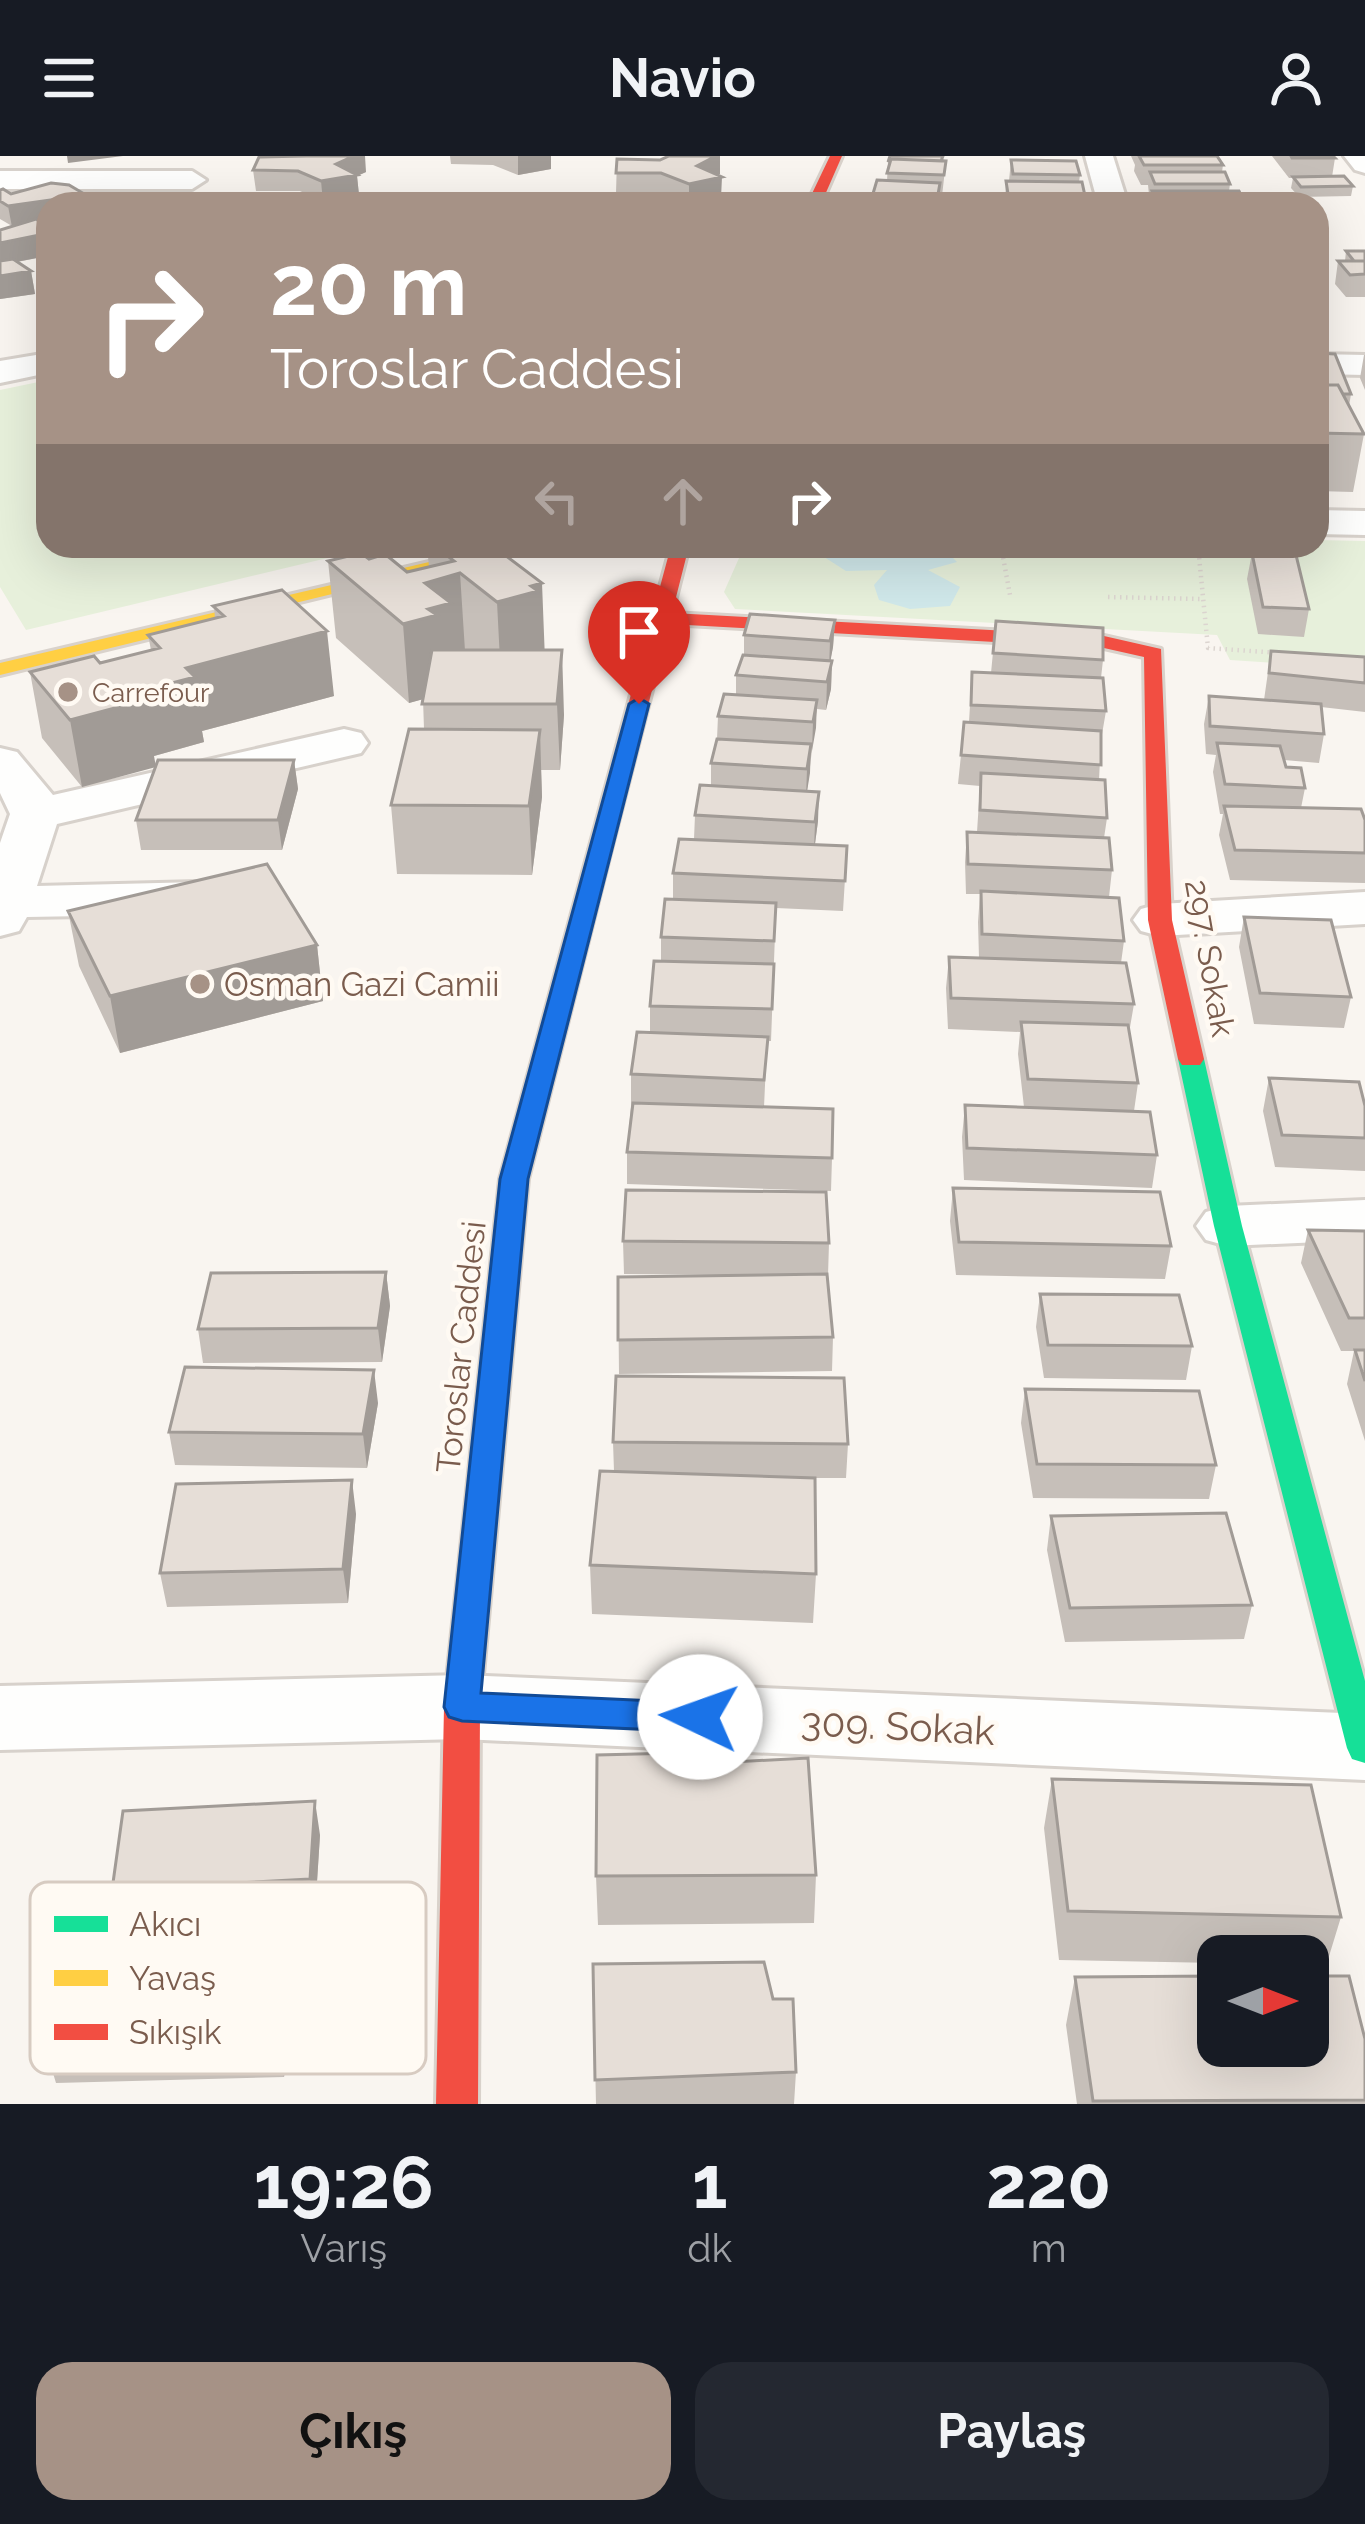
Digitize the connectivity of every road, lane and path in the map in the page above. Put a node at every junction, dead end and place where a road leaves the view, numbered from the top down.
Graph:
1 (836, 156) edge
2 (1099, 156) edge
3 (1358, 156) edge
4 (1365, 164) edge
5 (0, 180) edge
6 (193, 180) edge
7 (820, 192) edge
8 (1109, 192) edge
9 (1329, 364) edge
10 (36, 365) edge
11 (1365, 365) edge
12 (0, 372) edge
13 (1329, 522) edge
14 (1365, 523) edge
15 (469, 558) edge
16 (677, 558) edge
17 (1003, 558) edge
18 (1199, 558) edge
19 (1030, 595) dead end
20 (1095, 597) dead end
21 (1203, 599) junction
22 (662, 618) junction
23 (1298, 654) edge
24 (0, 669) edge
25 (344, 743) dead end
26 (0, 762) edge
27 (35, 814) junction
28 (219, 898) edge
29 (1365, 908) edge
30 (4, 911) edge
31 (1160, 920) junction
32 (1365, 1220) edge
33 (1228, 1226) junction
34 (462, 1707) junction
35 (0, 1718) edge
36 (1365, 1747) edge
37 (457, 2104) edge

1 - 7 main road
2 - 8 street
3 - 4 street
5 - 6 street
9 - 11 street
10 - 12 street
13 - 14 street
15 - 24 main road
16 - 22 main road, Toroslar Caddesi
17 - 19 path
18 - 21 path
20 - 21 path
21 - 23 path
22 - 31 main road, 297. Sokak
22 - 34 main road, Toroslar Caddesi
25 - 27 street
26 - 27 street
27 - 30 street
28 - 30 street
29 - 31 street
31 - 33 main road, 297. Sokak
32 - 33 street
33 - 36 main road, 297. Sokak
34 - 35 street, 309. Sokak
34 - 36 street, 309. Sokak
34 - 37 main road, Toroslar Caddesi

